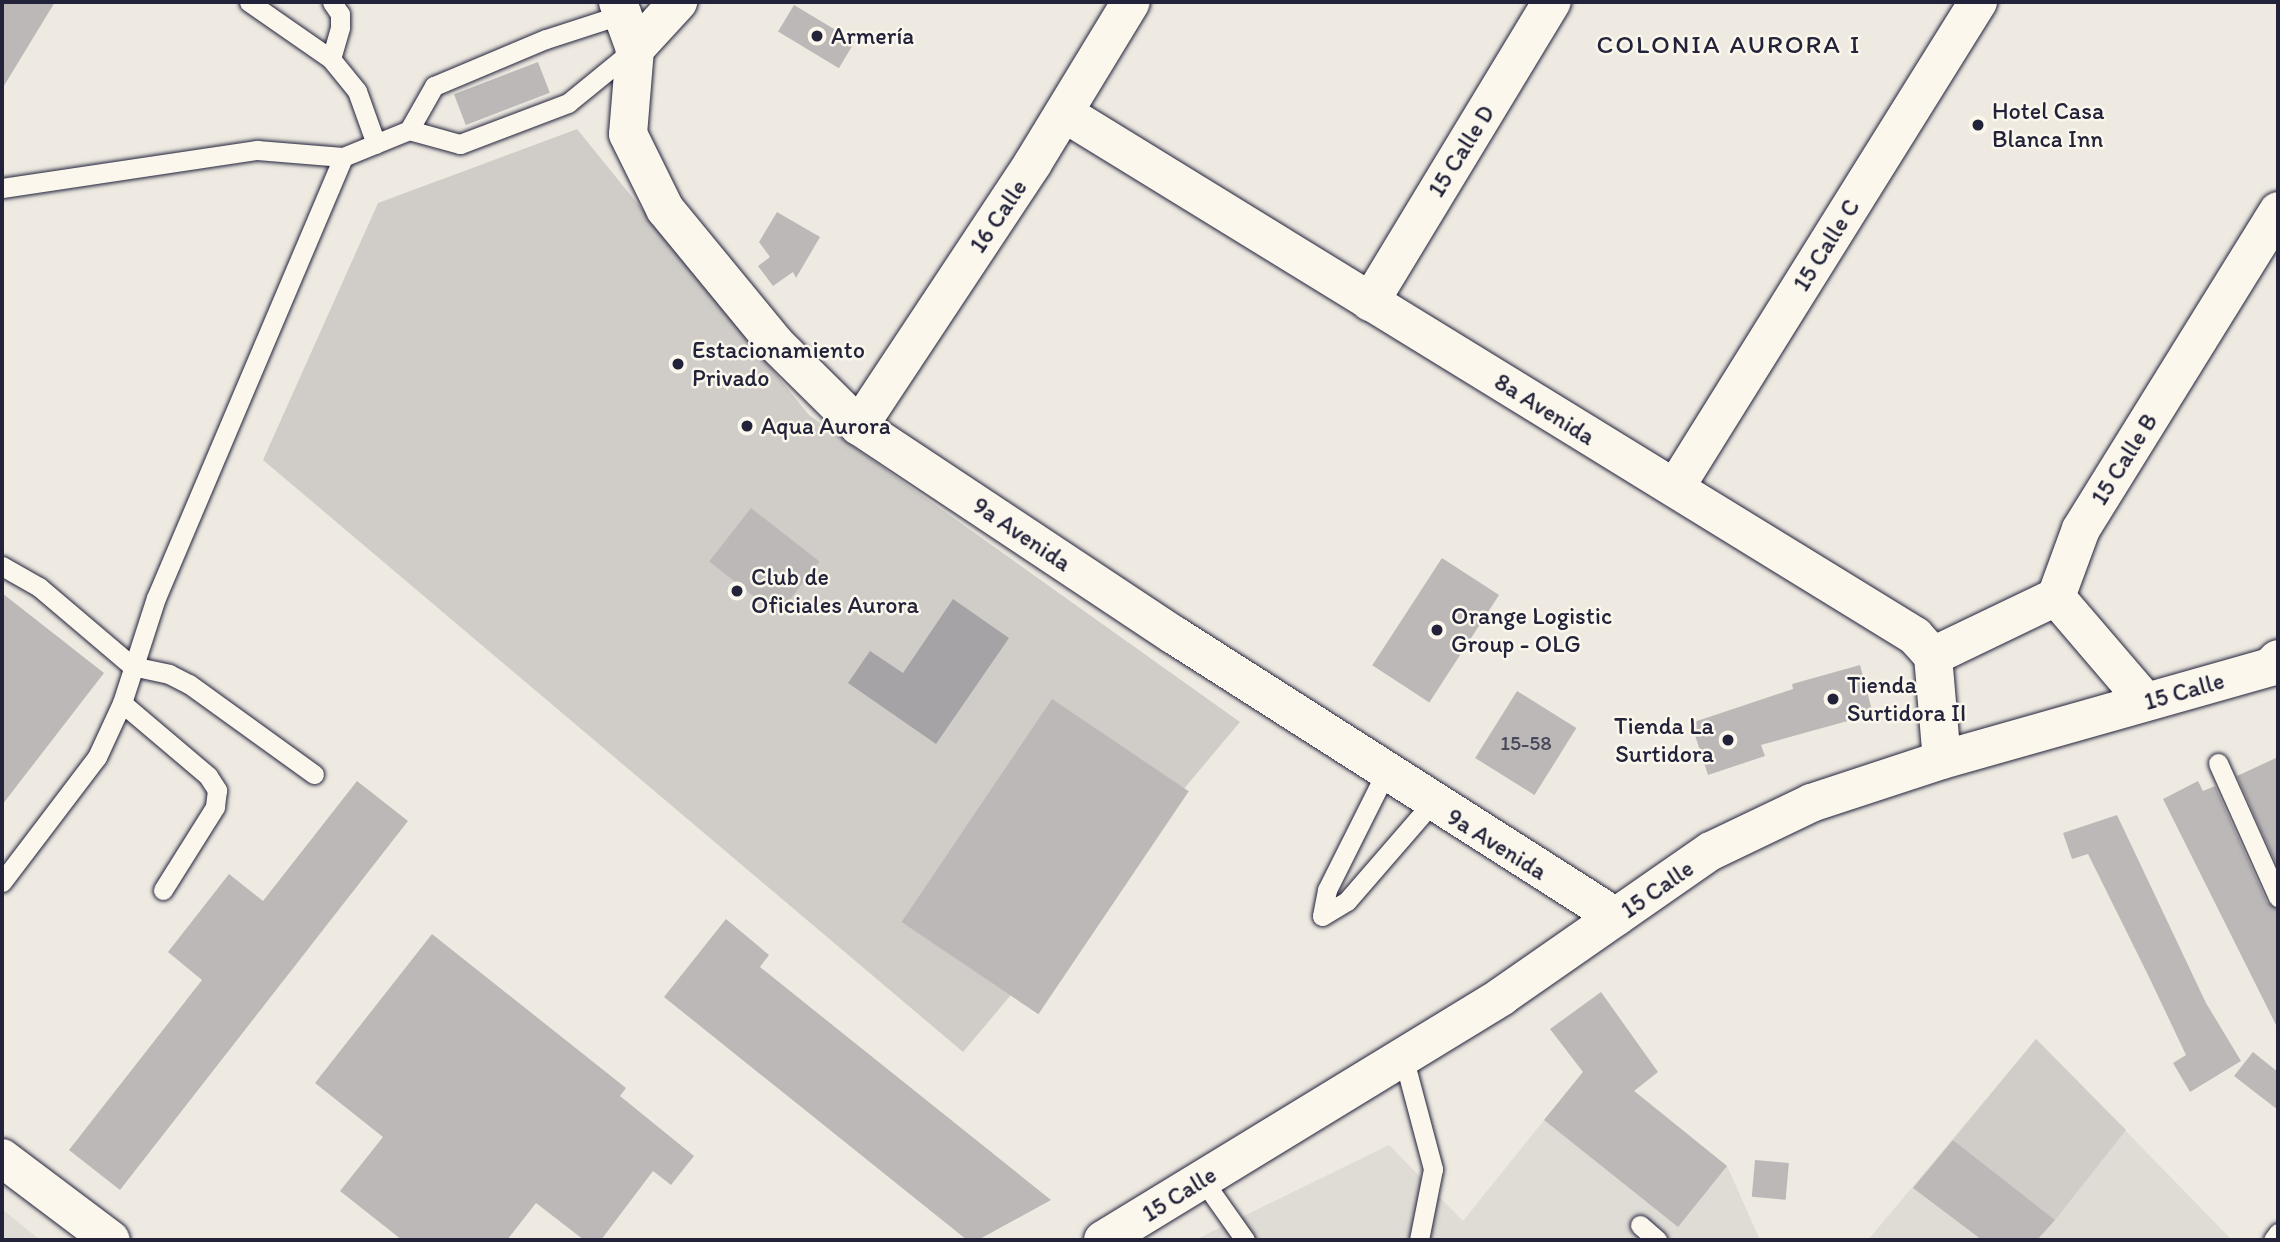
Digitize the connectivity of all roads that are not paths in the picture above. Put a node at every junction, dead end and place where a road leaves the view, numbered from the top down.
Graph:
1 (249, 2) edge
2 (332, 2) edge
3 (678, 2) edge
4 (1131, 2) edge
5 (1552, 2) edge
6 (1978, 2) edge
7 (633, 17) edge
8 (331, 59) junction
9 (1064, 113) junction
10 (409, 131) junction
11 (376, 144) junction
12 (343, 157) junction
13 (2, 188) edge
14 (2278, 211) edge
15 (1370, 302) junction
16 (859, 426) junction
17 (1675, 488) junction
18 (2, 566) edge
19 (2056, 597) junction
20 (1933, 656) junction
21 (2276, 665) edge
22 (132, 666) junction
23 (2146, 702) junction
24 (122, 703) junction
25 (1942, 760) junction
26 (2218, 763) dead end
27 (1386, 772) junction
28 (314, 774) dead end
29 (1432, 803) junction
30 (2, 882) edge
31 (163, 890) dead end
32 (2278, 897) edge
33 (1616, 918) junction
34 (1402, 1056) junction
35 (5, 1167) edge
36 (1202, 1179) junction
37 (1640, 1225) dead end
38 (2278, 1233) edge
39 (111, 1240) edge
40 (1103, 1240) edge
41 (1245, 1240) edge
42 (1419, 1240) edge
43 (1657, 1240) edge
44 (2273, 1240) edge

1 - 8 lane
2 - 8 lane
3 - 7 street
4 - 9 street, 16 Calle
5 - 15 street, 15 Calle D
6 - 17 street, 15 Calle C
7 - 10 lane
7 - 10 lane
7 - 16 street, 9a Avenida
8 - 11 lane
9 - 15 street, 8a Avenida
9 - 16 street, 16 Calle
10 - 11 lane
11 - 12 lane
12 - 13 lane
12 - 22 lane
14 - 19 street, 15 Calle B
15 - 17 street, 8a Avenida
16 - 27 street, 9a Avenida
17 - 20 street, 8a Avenida
18 - 22 lane
19 - 20 street
19 - 23 street
20 - 25 street
21 - 23 street, 15 Calle
22 - 24 lane
22 - 28 lane
23 - 25 street, 15 Calle
24 - 30 lane
24 - 31 lane
25 - 33 street, 15 Calle
26 - 32 lane
27 - 29 street, 9a Avenida
27 - 29 lane
29 - 33 street, 9a Avenida
33 - 34 street, 15 Calle
34 - 36 street, 15 Calle
34 - 42 lane
35 - 39 street
36 - 40 street, 15 Calle
36 - 41 lane
37 - 43 lane
38 - 44 lane

